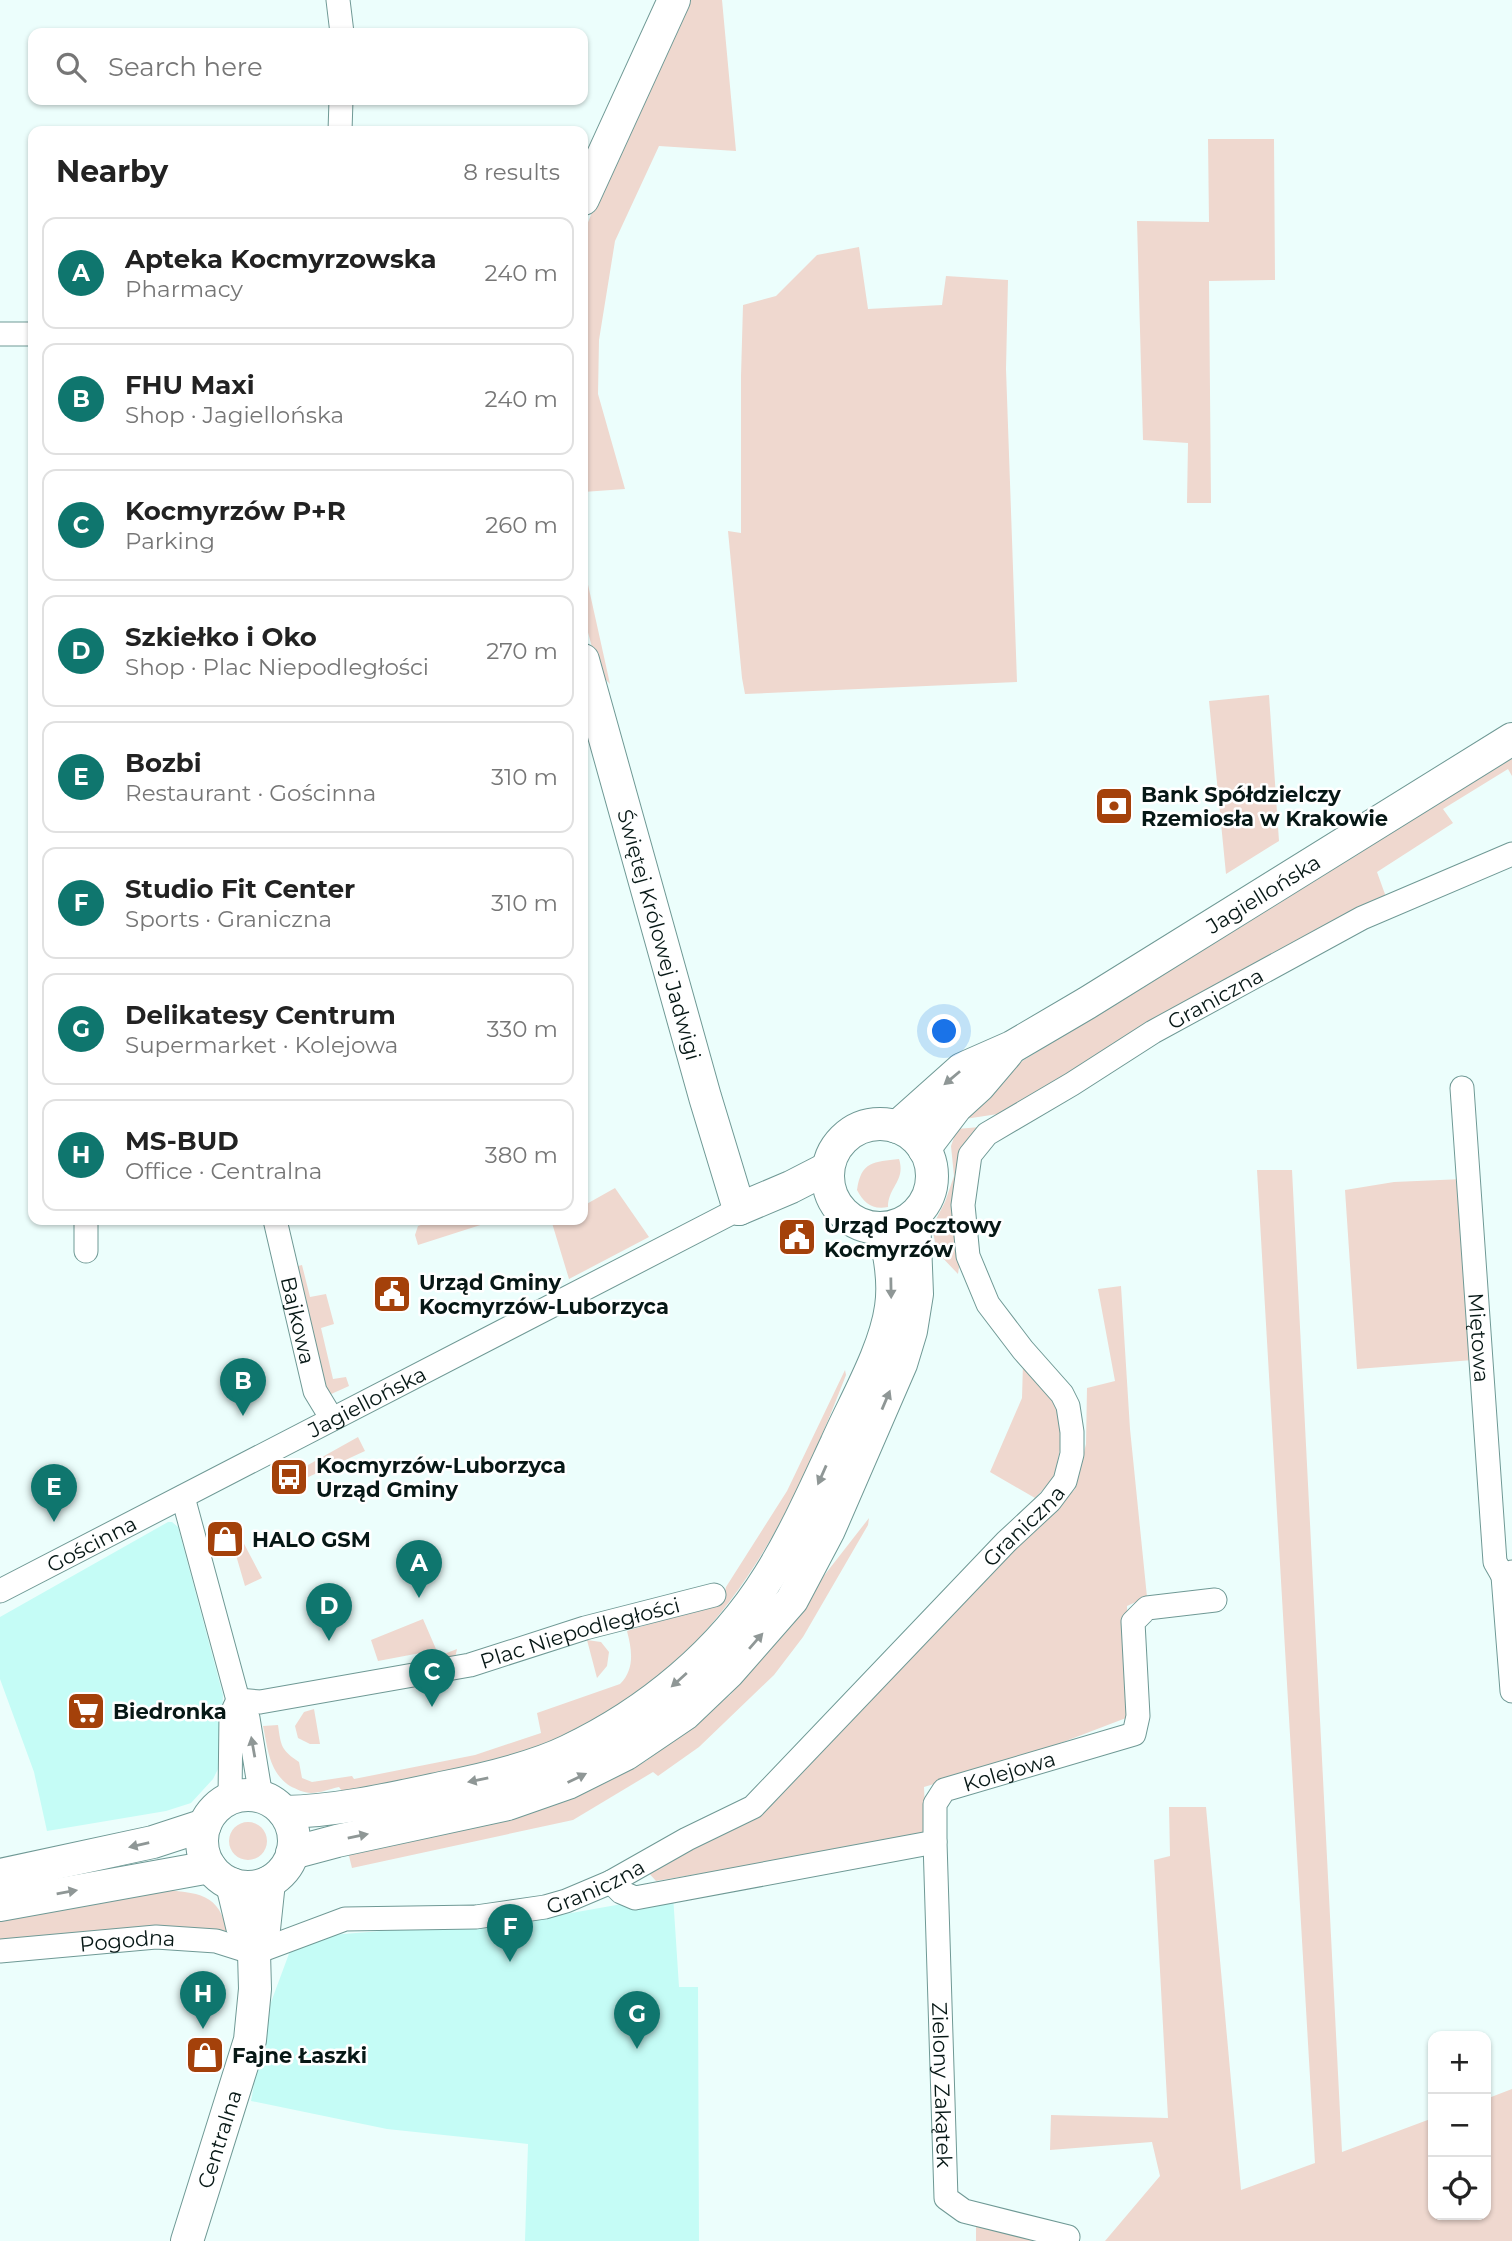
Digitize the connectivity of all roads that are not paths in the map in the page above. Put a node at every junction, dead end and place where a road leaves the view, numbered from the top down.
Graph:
1 (338, 0) edge
2 (674, 0) edge
3 (341, 28) edge
4 (341, 105) edge
5 (340, 126) edge
6 (588, 188) edge
7 (0, 334) edge
8 (28, 334) edge
9 (588, 678) edge
10 (1512, 739) edge
11 (1512, 854) edge
12 (1012, 1047) junction
13 (1462, 1088) dead end
14 (897, 1126) junction
15 (925, 1149) junction
16 (828, 1168) junction
17 (834, 1201) junction
18 (739, 1209) junction
19 (914, 1216) junction
20 (86, 1225) edge
21 (276, 1225) edge
22 (884, 1228) junction
23 (86, 1251) dead end
24 (332, 1419) junction
25 (183, 1497) junction
26 (1508, 1574) edge
27 (0, 1591) edge
28 (714, 1595) dead end
29 (1215, 1600) dead end
30 (1512, 1690) edge
31 (238, 1700) junction
32 (258, 1803) junction
33 (205, 1825) junction
34 (935, 1842) junction
35 (292, 1853) junction
36 (0, 1875) edge
37 (221, 1875) junction
38 (269, 1882) junction
39 (611, 1882) junction
40 (0, 1905) edge
41 (0, 1951) edge
42 (254, 1954) junction
43 (1068, 2237) dead end
44 (185, 2241) edge

1 - 3 street
2 - 6 main road
4 - 5 street
7 - 8 street
9 - 18 main road, Świętej Królowej Jadwigi
10 - 12 main road, Jagiellońska
11 - 39 street, Graniczna
12 -> 14 main road, Jagiellońska
12 - 15 main road, Jagiellońska
13 - 26 street, Miętowa
14 - 15 main road
14 - 16 main road
15 - 19 main road
16 - 17 main road
16 - 18 main road, Jagiellońska
17 - 18 main road, Jagiellońska
17 - 22 main road
18 - 24 street, Jagiellońska
19 - 22 main road
35 -> 19 main road
20 - 23 street
21 - 24 street, Bajkowa
22 -> 32 main road
24 - 25 street, Jagiellońska
25 - 27 street, Gościnna
25 - 31 street
26 - 30 street, Miętowa
28 - 31 street, Plac Niepodległości
29 - 34 street, Kolejowa
31 - 32 street
32 - 33 main road
32 - 35 main road
33 -> 36 main road
33 - 37 main road
34 - 39 street
34 - 43 street, Zielony Zakątek
35 - 38 main road
37 - 38 main road
40 -> 37 main road
37 - 42 main road, Centralna
38 - 42 main road, Centralna
39 - 42 street, Graniczna
41 - 42 street, Pogodna
42 - 44 main road, Centralna

